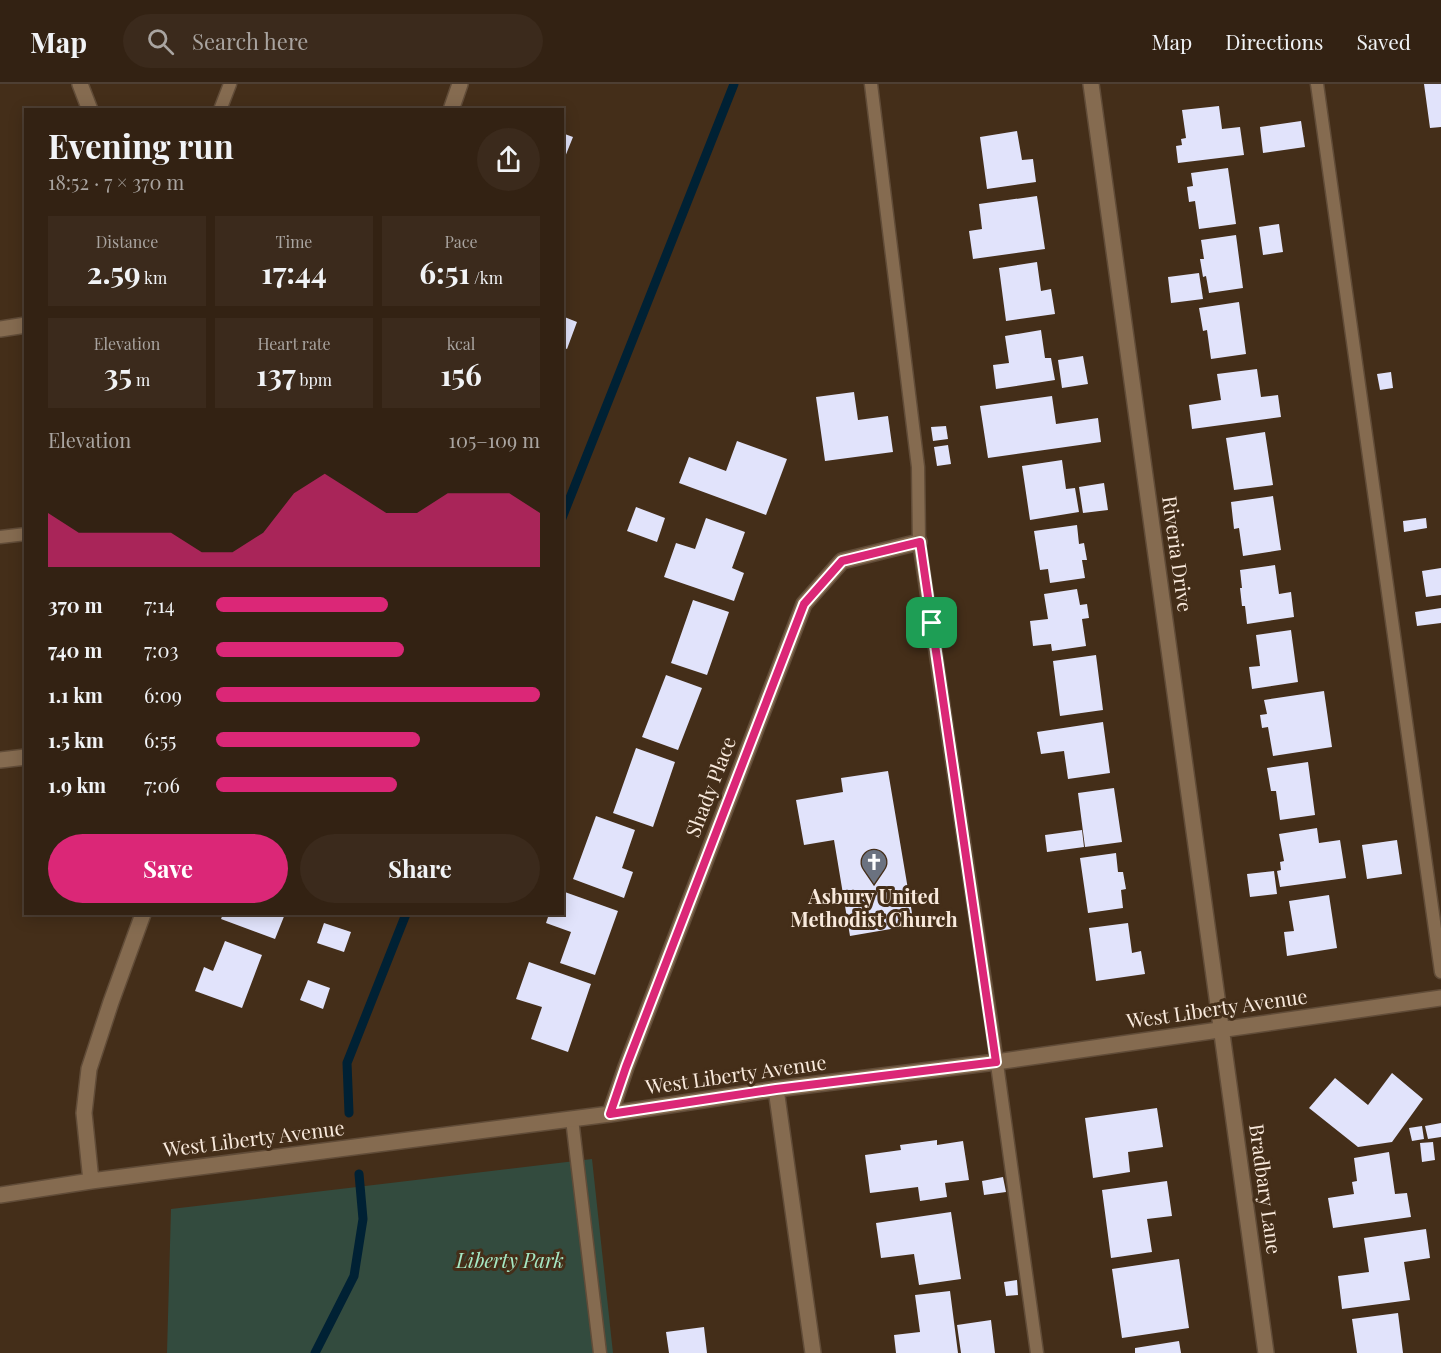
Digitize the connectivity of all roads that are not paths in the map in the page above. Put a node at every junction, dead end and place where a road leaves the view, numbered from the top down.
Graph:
1 (80, 84) edge
2 (230, 84) edge
3 (460, 84) edge
4 (871, 84) edge
5 (1091, 84) edge
6 (1317, 84) edge
7 (89, 108) edge
8 (221, 108) edge
9 (452, 108) edge
10 (24, 325) edge
11 (0, 329) edge
12 (24, 534) edge
13 (0, 537) edge
14 (920, 542) junction
15 (24, 757) edge
16 (0, 760) edge
17 (143, 915) edge
18 (1441, 972) edge
19 (1441, 998) edge
20 (1222, 1030) junction
21 (996, 1062) junction
22 (776, 1089) junction
23 (610, 1114) junction
24 (572, 1119) junction
25 (91, 1181) junction
26 (0, 1194) edge
27 (600, 1353) edge
28 (813, 1353) edge
29 (1037, 1353) edge
30 (1266, 1353) edge

1 - 7 street
2 - 8 lane
3 - 9 street
4 - 14 lane
5 - 20 street, Riveria Drive
6 - 18 lane
10 - 11 street
12 - 13 lane
14 - 21 lane
14 - 23 street, Shady Place
15 - 16 street
17 - 25 street
19 - 20 street, West Liberty Avenue
20 - 21 street, West Liberty Avenue
20 - 30 street, Bradbary Lane
21 - 22 street, West Liberty Avenue
21 - 29 lane
22 - 23 street, West Liberty Avenue
22 - 28 street
23 - 24 street, West Liberty Avenue
24 - 25 street, West Liberty Avenue
24 - 27 lane
25 - 26 street, West Liberty Avenue

